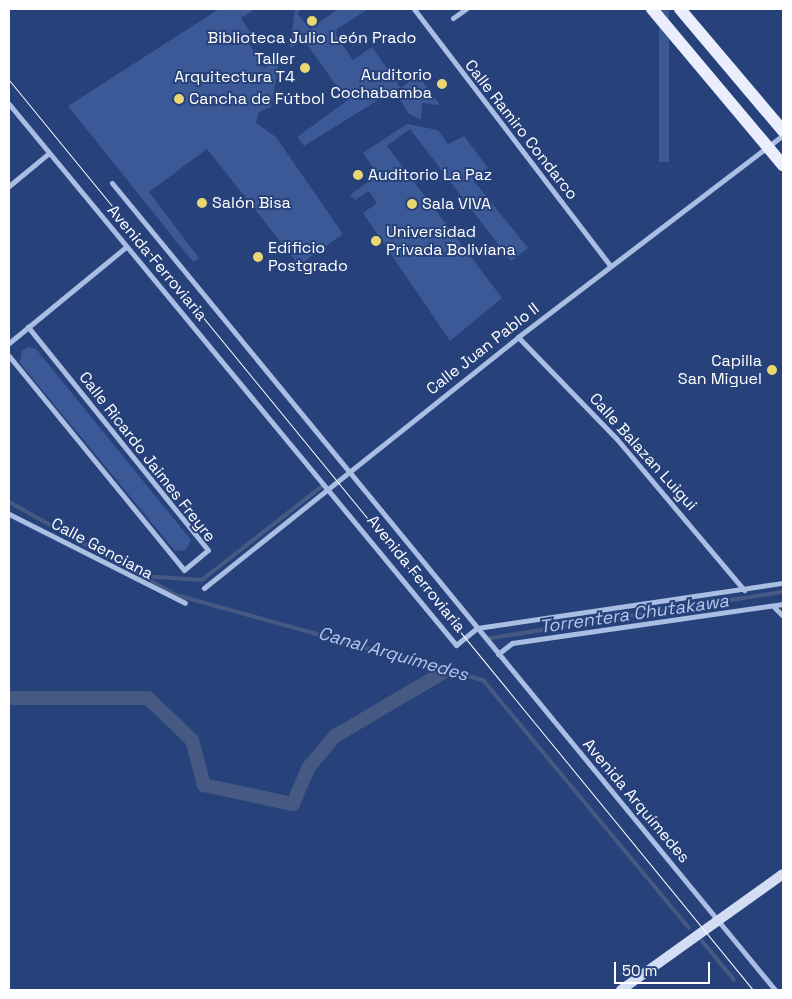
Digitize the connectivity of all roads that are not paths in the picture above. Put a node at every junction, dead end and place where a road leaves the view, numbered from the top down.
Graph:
1 (414, 9) edge
2 (466, 9) edge
3 (652, 9) edge
4 (680, 9) edge
5 (453, 18) dead end
6 (9, 104) edge
7 (783, 130) edge
8 (783, 135) edge
9 (768, 148) junction
10 (49, 153) junction
11 (783, 165) edge
12 (112, 183) dead end
13 (9, 186) edge
14 (126, 247) junction
15 (610, 265) junction
16 (28, 328) junction
17 (518, 337) junction
18 (9, 342) edge
19 (9, 356) edge
20 (349, 472) junction
21 (330, 488) junction
22 (9, 514) edge
23 (783, 583) edge
24 (204, 588) dead end
25 (744, 590) junction
26 (185, 603) dead end
27 (783, 604) edge
28 (774, 607) junction
29 (783, 616) edge
30 (477, 628) junction
31 (498, 654) junction
32 (783, 874) edge
33 (717, 919) junction
34 (621, 990) edge
35 (775, 990) edge

1 - 15 street, Calle Ramiro Condarco
2 - 5 street
3 - 9 main road
4 - 7 main road
6 - 10 street, Avenida Ferroviaria
8 - 9 street, Calle Juan Pablo II
9 - 11 main road
9 - 15 street, Calle Juan Pablo II
10 - 13 street
10 - 14 street, Avenida Ferroviaria
12 - 20 street, Avenida Ferroviaria
14 - 16 street
14 - 21 street, Avenida Ferroviaria
15 - 17 street, Calle Juan Pablo II
16 - 18 street
16 - 19 street, Calle Ricardo Jaimes Freyre
17 - 20 street, Calle Juan Pablo II
17 - 25 street, Calle Balazan Luigui
20 - 21 street, Calle Juan Pablo II
20 - 30 street, Avenida Ferroviaria
21 - 24 street, Calle Juan Pablo II
21 - 30 street, Avenida Ferroviaria
22 - 26 street, Calle Genciana
23 - 25 street
25 - 30 street
27 - 28 street
28 - 29 street
28 - 31 street
30 - 31 street, Avenida Arquímedes
31 - 33 street, Avenida Arquímedes
32 - 33 street
33 - 34 street
33 - 35 street, Avenida Arquímedes

